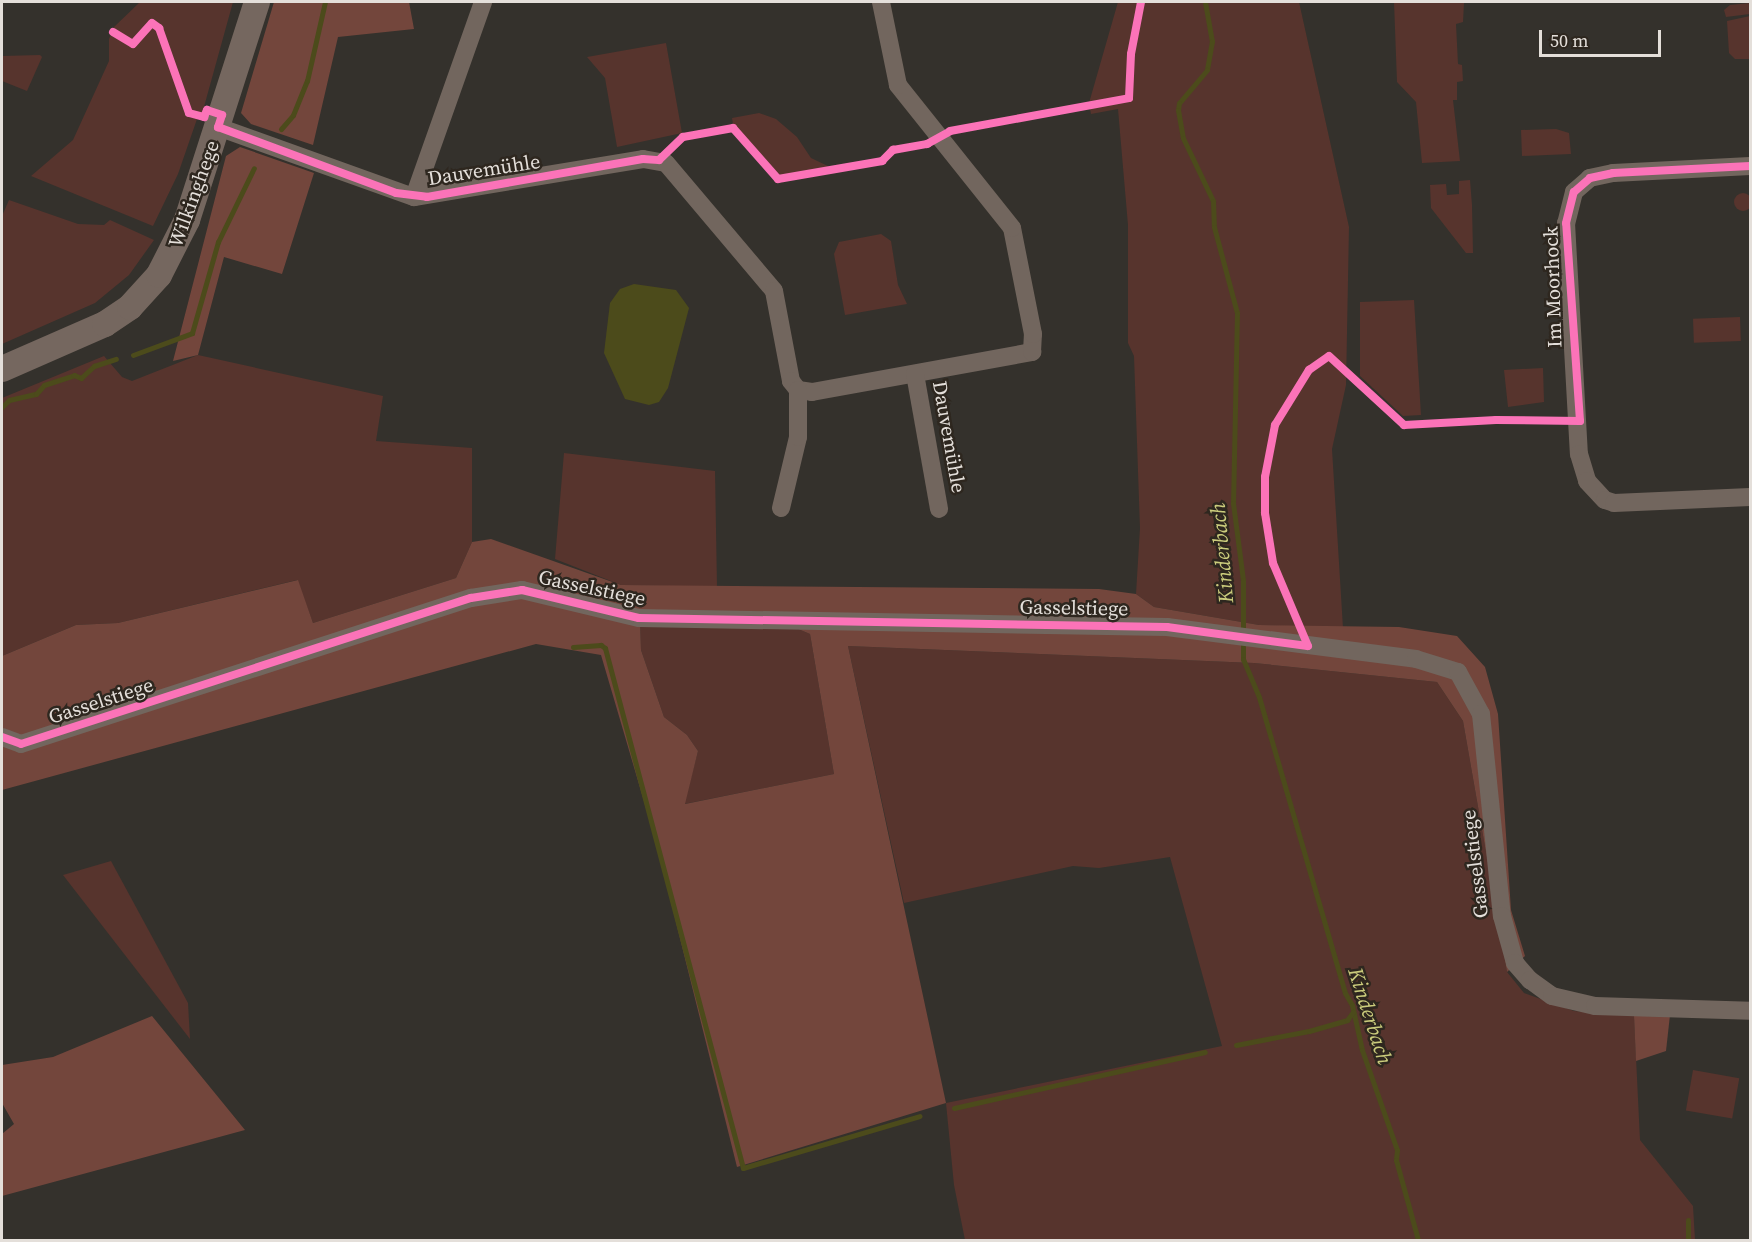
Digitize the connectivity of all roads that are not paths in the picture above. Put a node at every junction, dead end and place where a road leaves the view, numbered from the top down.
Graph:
1 (257, 2) edge
2 (483, 2) edge
3 (881, 2) edge
4 (218, 127) junction
5 (1750, 166) edge
6 (414, 197) junction
7 (2, 369) edge
8 (915, 374) junction
9 (798, 390) junction
10 (1750, 497) edge
11 (781, 508) dead end
12 (939, 509) dead end
13 (2, 737) edge
14 (1750, 1011) edge

1 - 4 street, Wilkinghege
2 - 6 street, Dauvemühle
3 - 8 street, Dauvemühle
4 - 6 street, Dauvemühle
4 - 7 street, Wilkinghege
5 - 10 street, Im Moorhock
6 - 9 street, Dauvemühle
8 - 9 street, Dauvemühle
8 - 12 street, Dauvemühle
9 - 11 street, Dauvemühle
13 - 14 street, Gasselstiege

